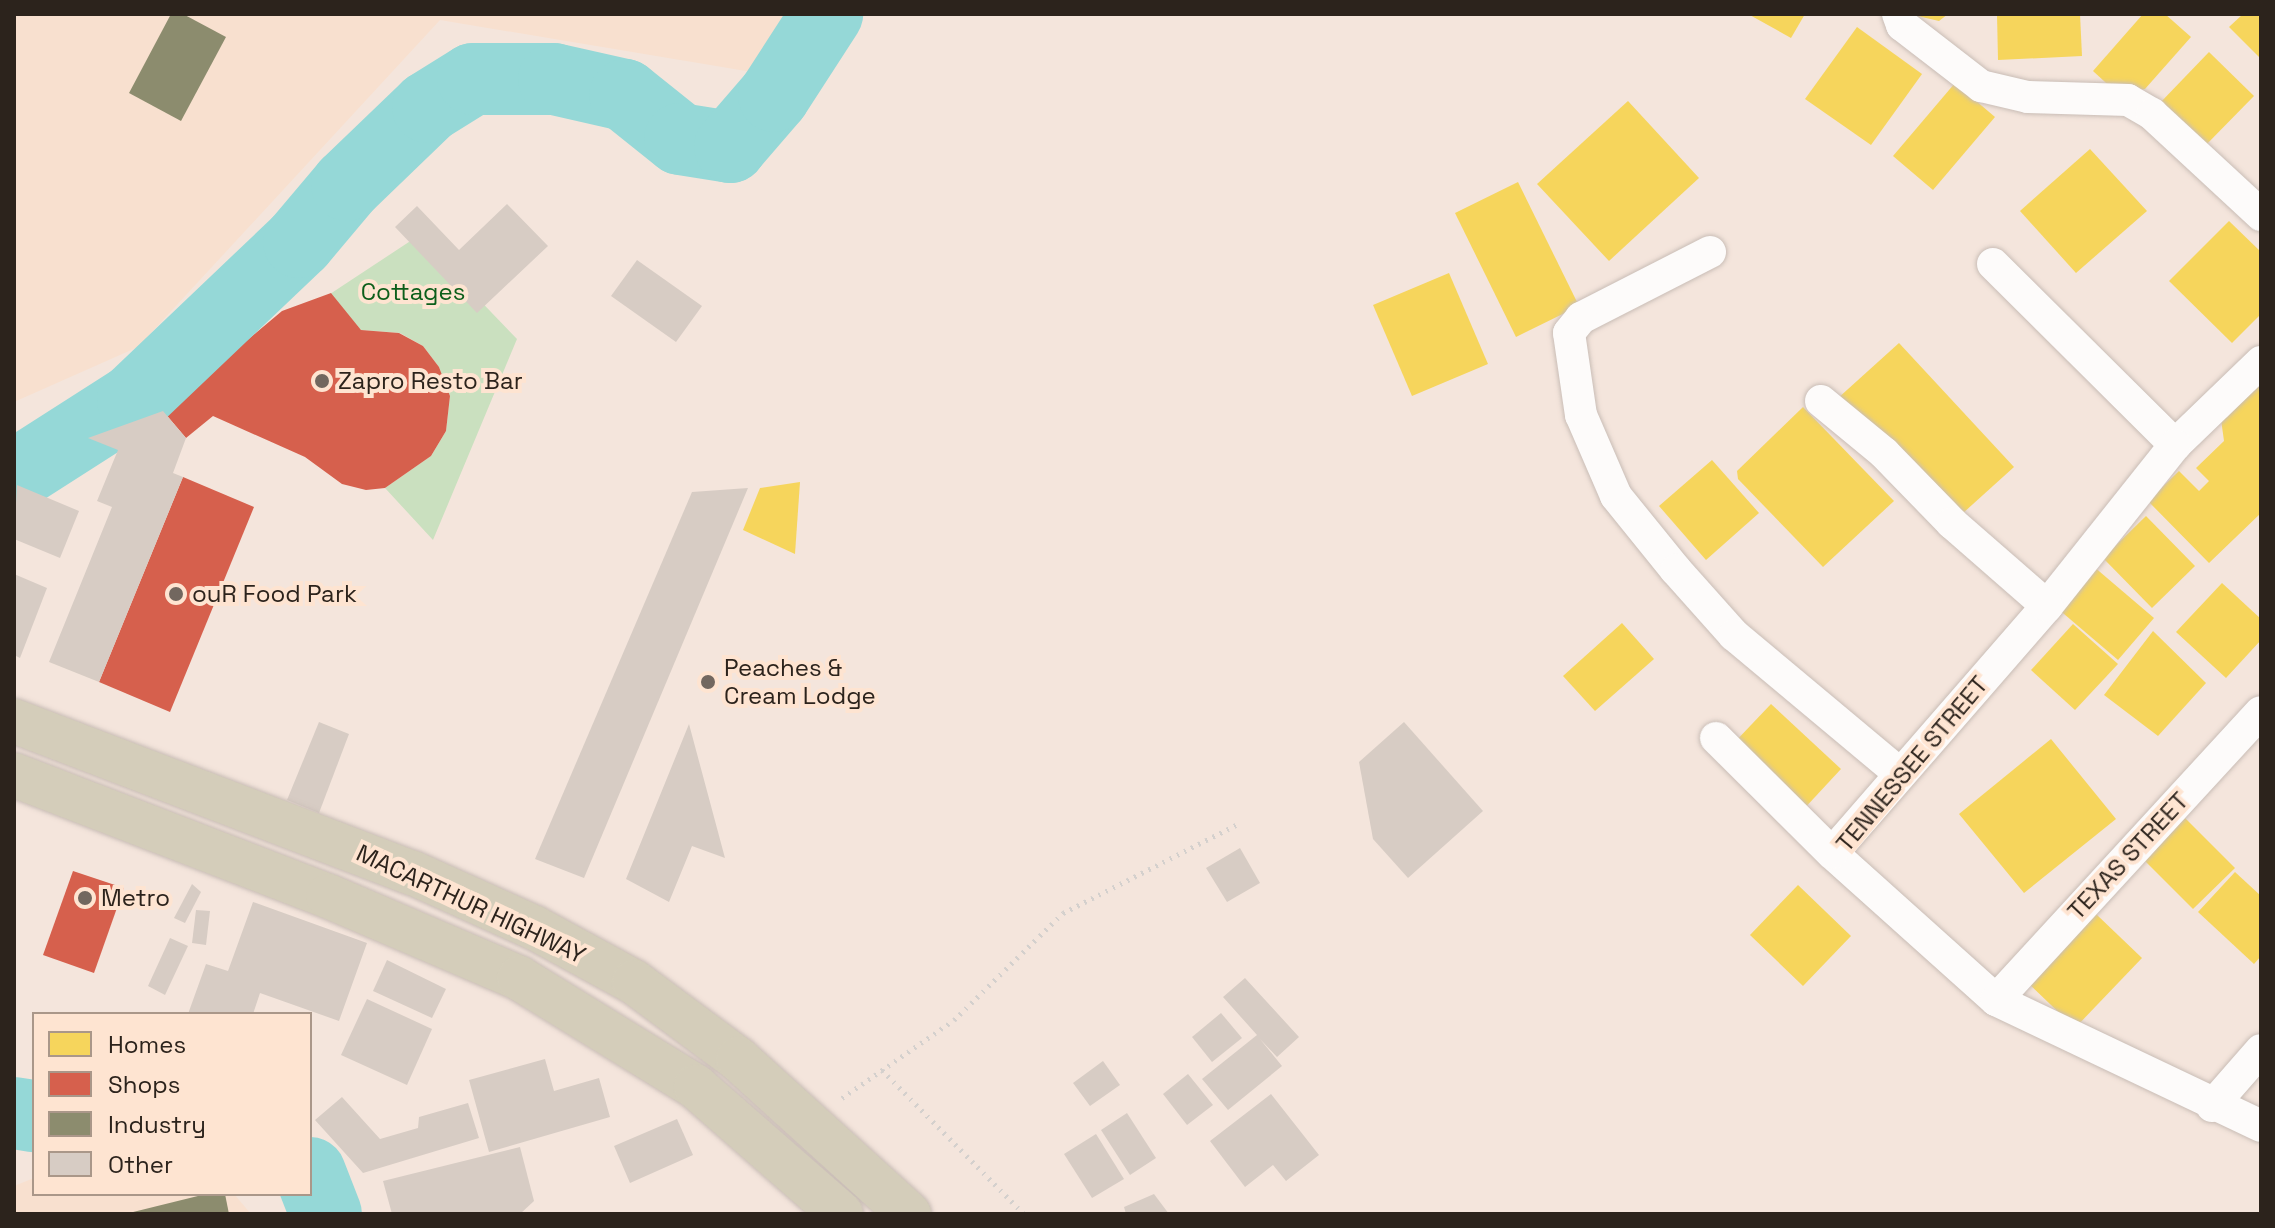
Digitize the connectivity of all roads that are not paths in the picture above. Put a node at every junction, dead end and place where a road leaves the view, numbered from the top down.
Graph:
1 (1898, 14) edge
2 (2261, 215) edge
3 (1710, 252) dead end
4 (1993, 264) dead end
5 (2261, 362) edge
6 (1821, 401) dead end
7 (2175, 445) junction
8 (2047, 606) junction
9 (2261, 712) edge
10 (14, 721) edge
11 (1716, 738) dead end
12 (1898, 772) junction
13 (14, 775) edge
14 (1832, 853) junction
15 (1996, 1000) junction
16 (2261, 1050) edge
17 (2212, 1106) junction
18 (2261, 1126) edge
19 (841, 1214) edge
20 (909, 1214) edge

1 - 2 street
3 - 12 street
4 - 7 street
5 - 7 street, TENNESSEE STREET
6 - 8 street
7 - 8 street, TENNESSEE STREET
8 - 12 street, TENNESSEE STREET
9 - 15 street, TEXAS STREET
10 - 20 highway, MACARTHUR HIGHWAY
11 - 14 street
12 - 14 street, TENNESSEE STREET
13 - 19 highway, MACARTHUR HIGHWAY
14 - 15 street, TENNESSEE STREET
15 - 17 street, TENNESSEE STREET
16 - 17 street
17 - 18 street, TENNESSEE STREET

